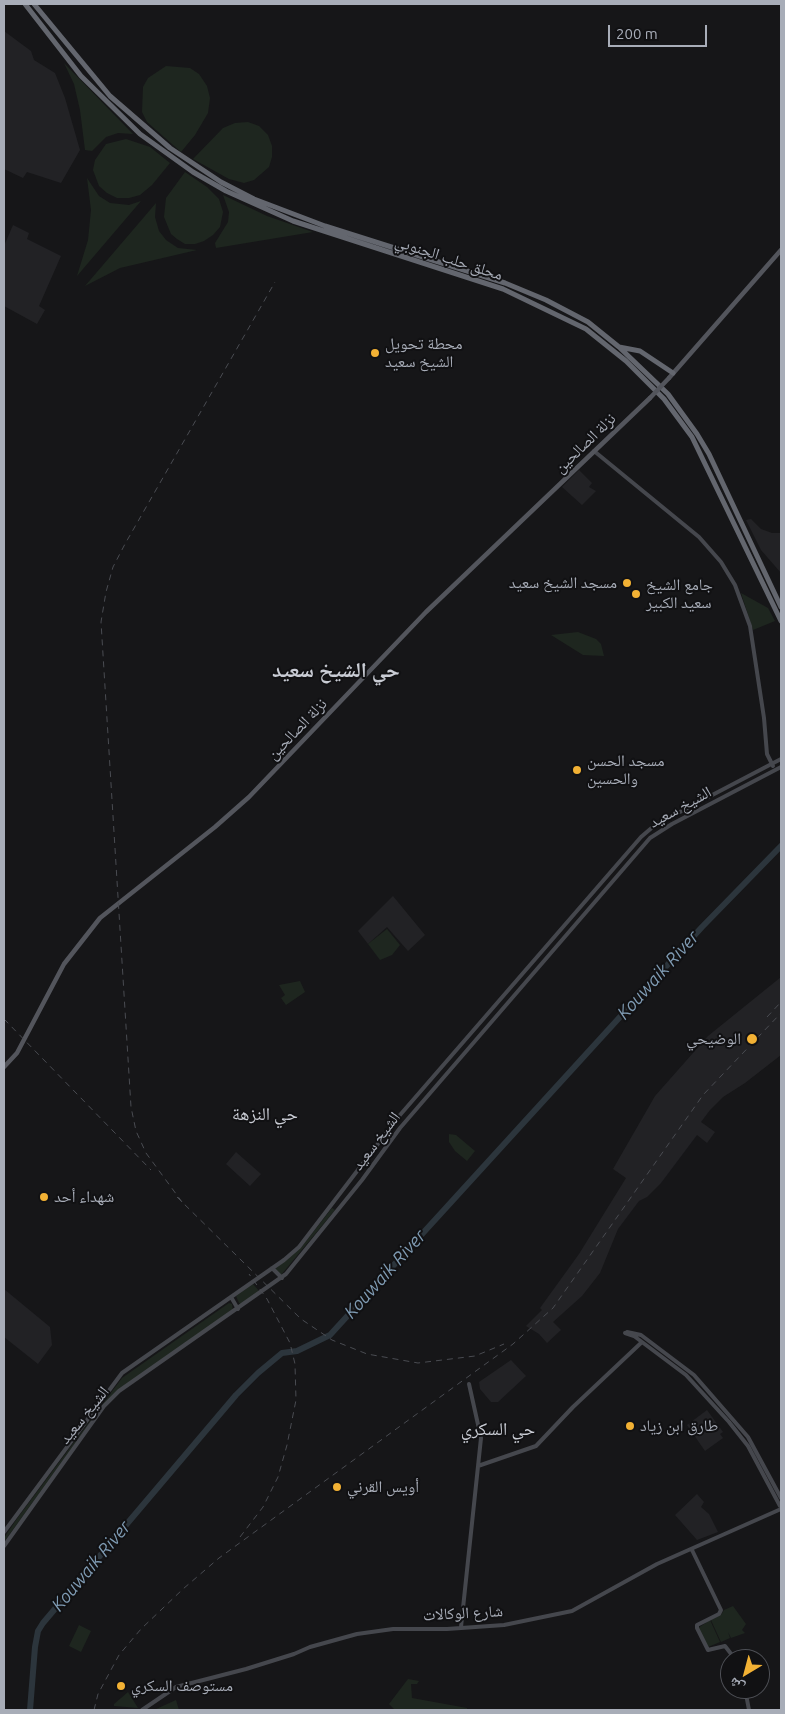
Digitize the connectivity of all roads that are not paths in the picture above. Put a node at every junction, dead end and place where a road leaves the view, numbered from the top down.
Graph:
1 (25, 4) edge
2 (34, 4) edge
3 (781, 250) edge
4 (619, 347) junction
5 (671, 376) junction
6 (594, 451) junction
7 (781, 607) edge
8 (781, 621) edge
9 (781, 760) edge
10 (772, 765) junction
11 (781, 767) edge
12 (776, 770) junction
13 (4, 1067) edge
14 (436, 1074) junction
15 (442, 1078) junction
16 (272, 1268) junction
17 (282, 1278) junction
18 (231, 1297) junction
19 (238, 1309) junction
20 (696, 1381) junction
21 (469, 1384) dead end
22 (478, 1466) junction
23 (781, 1498) edge
24 (781, 1507) edge
25 (4, 1532) edge
26 (4, 1546) edge
27 (692, 1550) junction
28 (461, 1627) junction
29 (727, 1649) edge
30 (142, 1710) edge

1 - 8 highway, محلق حلب الجنوبي
2 - 4 highway, محلق حلب الجنوبي
3 - 5 main road, نزلة الصالحين
4 - 5 highway
4 - 7 highway, محلق حلب الجنوبي
5 - 6 main road, نزلة الصالحين, bridge
6 - 10 main road
6 - 13 main road, نزلة الصالحين
9 - 10 main road, الشيخ سعيد
10 - 12 main road
10 - 14 main road, الشيخ سعيد
11 - 12 main road, الشيخ سعيد
12 - 15 main road, الشيخ سعيد
14 - 15 main road
14 - 16 main road, الشيخ سعيد
15 - 17 main road, الشيخ سعيد
16 - 17 main road
16 - 18 main road, الشيخ سعيد
17 - 19 main road, الشيخ سعيد
18 - 19 main road
18 - 25 main road, الشيخ سعيد
19 - 26 main road, الشيخ سعيد
20 - 22 main road
20 - 23 main road
20 - 24 main road
21 - 22 main road
22 - 28 main road
24 - 27 main road, شارع الوكالات
27 - 28 main road, شارع الوكالات
27 - 29 main road
28 - 30 main road, شارع الوكالات

